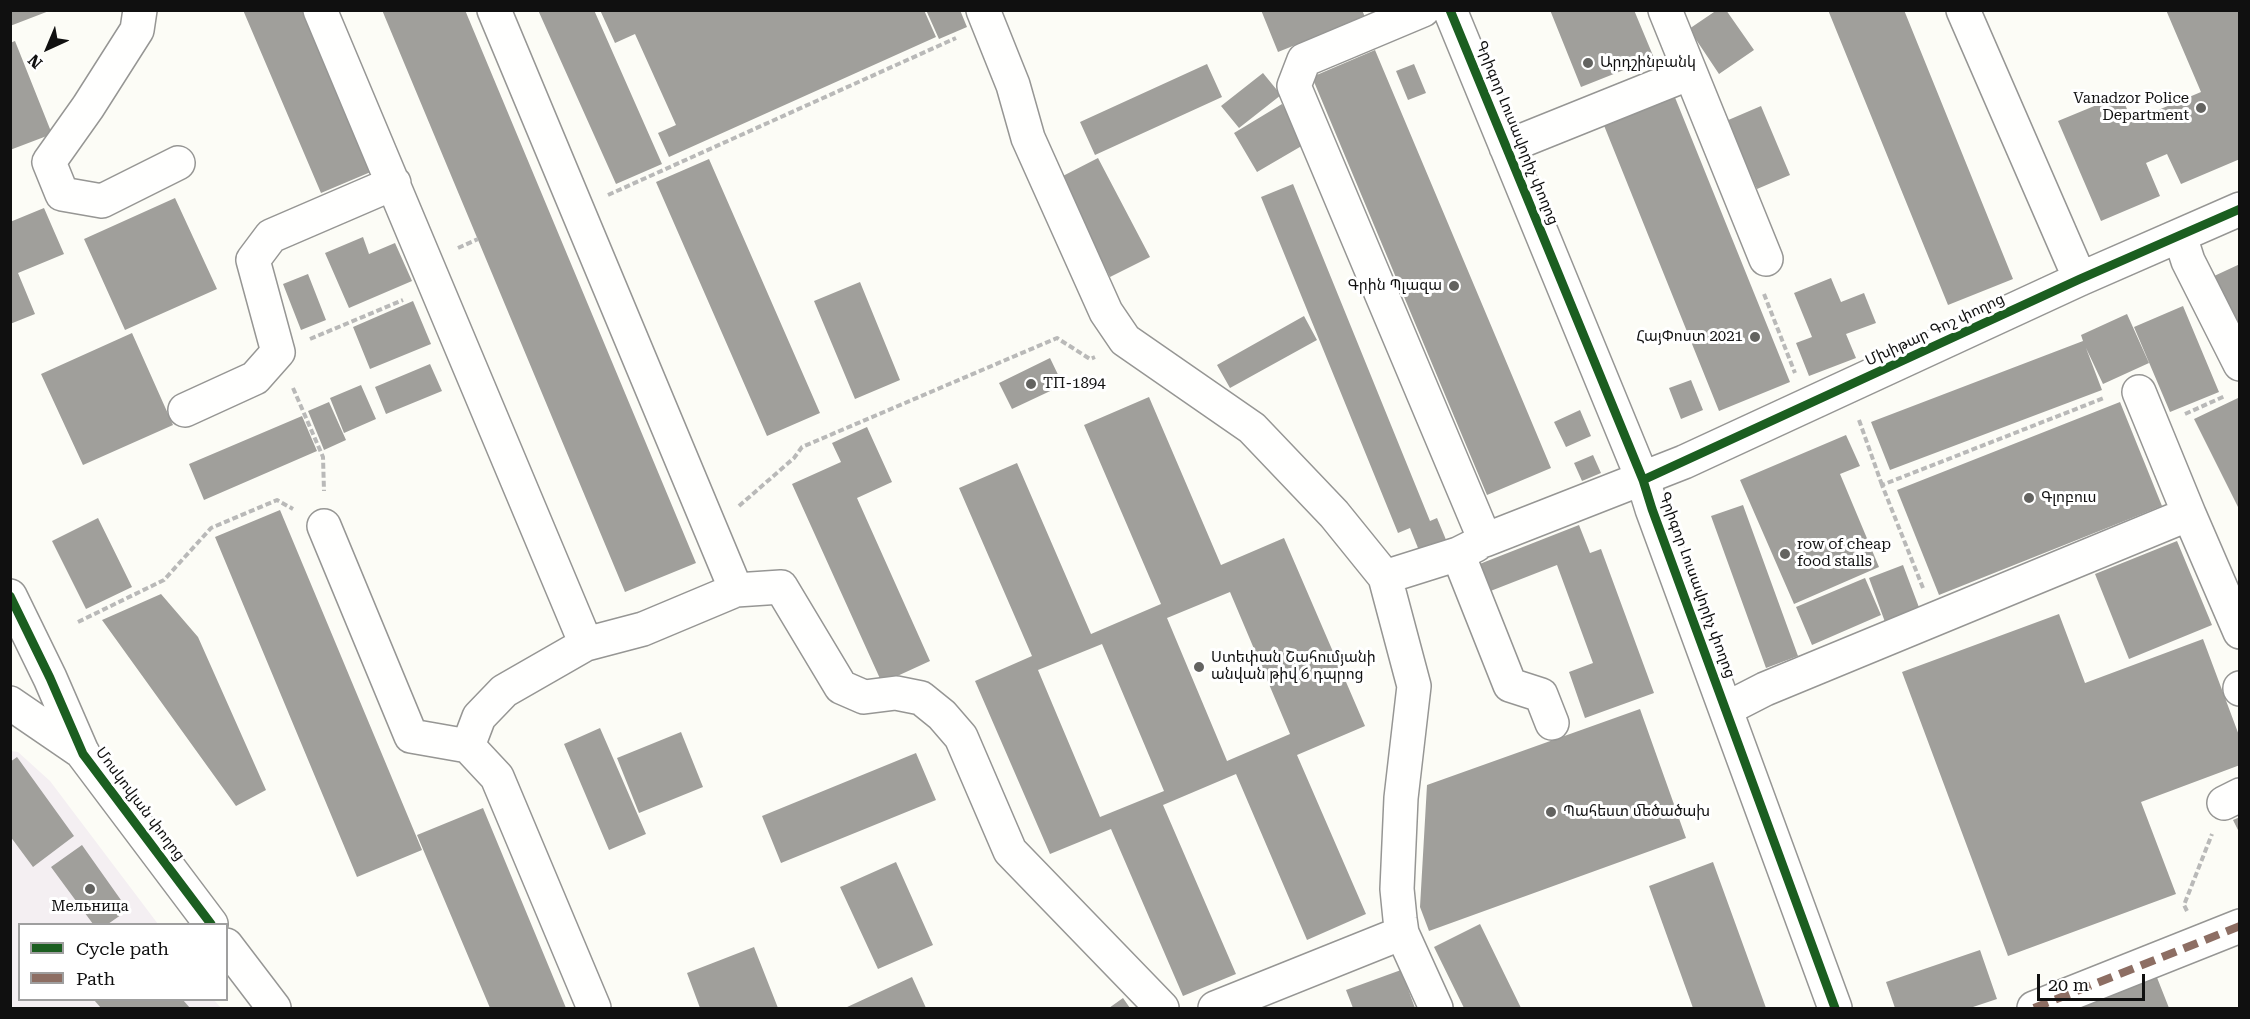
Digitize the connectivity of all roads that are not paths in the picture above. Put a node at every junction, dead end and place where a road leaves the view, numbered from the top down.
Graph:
1 (140, 10) edge
2 (320, 10) edge
3 (494, 10) edge
4 (983, 10) edge
5 (1423, 10) edge
6 (1450, 10) edge
7 (1665, 10) edge
8 (1963, 10) edge
9 (1690, 73) junction
10 (1506, 147) junction
11 (178, 163) dead end
12 (394, 183) junction
13 (2240, 209) edge
14 (2180, 236) junction
15 (1766, 259) road end
16 (2080, 279) junction
17 (2236, 379) edge
18 (2139, 392) road end
19 (185, 411) dead end
20 (1643, 480) junction
21 (324, 510) road end
22 (2189, 514) junction
23 (1471, 547) junction
24 (1385, 578) junction
25 (736, 590) junction
26 (10, 596) edge
27 (2240, 632) edge
28 (586, 644) junction
29 (10, 703) edge
30 (1726, 709) junction
31 (1552, 723) dead end
32 (468, 746) junction
33 (83, 754) junction
34 (210, 923) edge
35 (2240, 926) edge
36 (1402, 933) junction
37 (228, 948) edge
38 (274, 1008) edge
39 (594, 1008) edge
40 (1162, 1008) edge
41 (1215, 1008) edge
42 (1436, 1008) edge
43 (1835, 1008) edge
44 (2034, 1008) edge

1 - 11 street
2 - 12 street
3 - 25 street
4 - 24 street
5 - 23 street
6 - 10 street, Գրիգոր Լուսավորիչ փողոց
7 - 9 street
8 - 16 street
9 - 10 street
9 - 15 street
10 - 20 street, Գրիգոր Լուսավորիչ փողոց
12 - 19 street
12 - 28 street
13 - 14 street, Մխիթար Գոշ փողոց
14 - 16 street, Մխիթար Գոշ փողոց
14 - 17 street
16 - 20 street, Մխիթար Գոշ փողոց
18 - 22 street
20 - 23 street, Մխիթար Գոշ փողոց
20 - 30 street, Գրիգոր Լուսավորիչ փողոց
21 - 32 street
22 - 27 street
22 - 30 street
23 - 24 street, Մխիթար Գոշ փողոց
23 - 31 street
24 - 36 street
25 - 28 street
25 - 40 street
26 - 33 street, Մոսկովյան փողոց
28 - 32 street
29 - 33 street, Մոսկովյան փողոց
30 - 43 street, Գրիգոր Լուսավորիչ փողոց
32 - 39 street
33 - 34 street, Մոսկովյան փողոց
35 - 44 street
36 - 41 street
36 - 42 street
37 - 38 street

